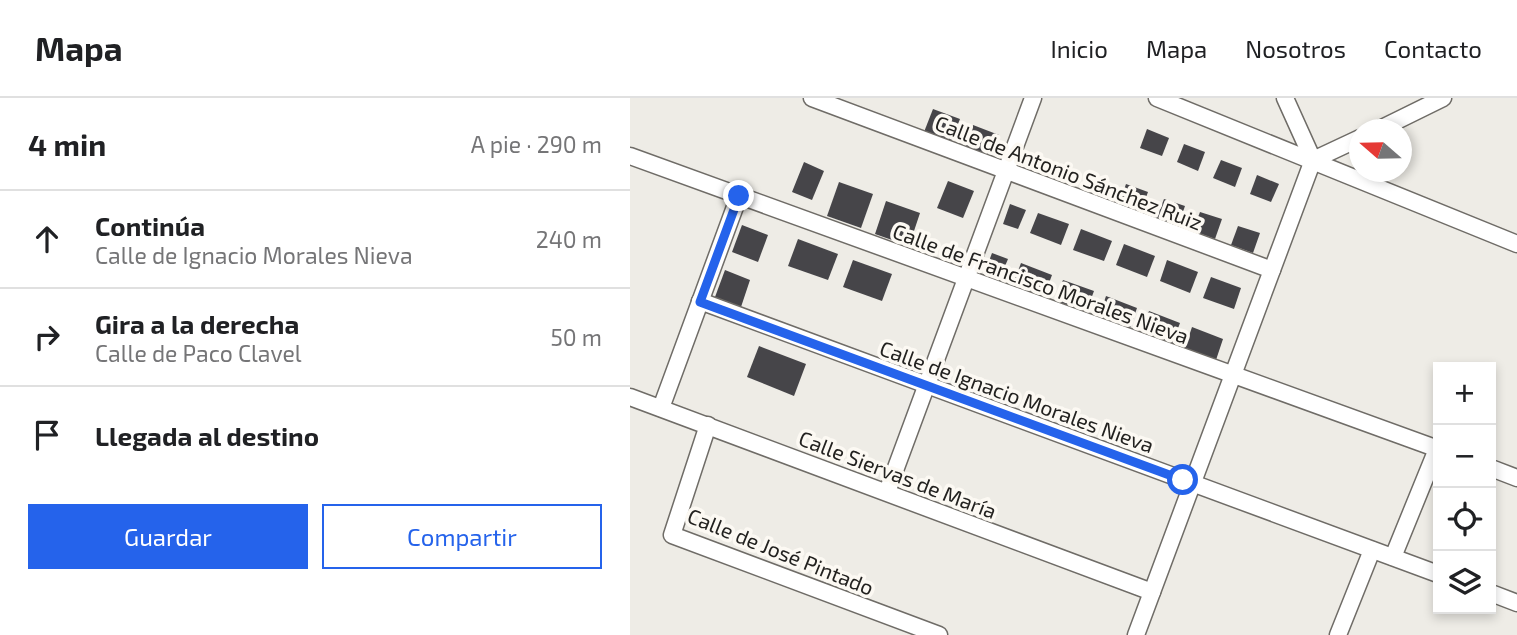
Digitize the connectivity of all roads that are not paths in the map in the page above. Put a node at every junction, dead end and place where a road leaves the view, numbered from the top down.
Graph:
1 (812, 98) edge
2 (1033, 98) edge
3 (1157, 98) edge
4 (1285, 98) edge
5 (1443, 98) edge
6 (1400, 119) edge
7 (1349, 143) edge
8 (630, 156) edge
9 (1313, 160) junction
10 (1006, 171) junction
11 (739, 196) junction
12 (1517, 244) edge
13 (1272, 270) junction
14 (966, 278) junction
15 (700, 302) junction
16 (1233, 375) junction
17 (927, 385) junction
18 (630, 397) edge
19 (661, 408) junction
20 (708, 425) junction
21 (1433, 447) edge
22 (1433, 461) edge
23 (1496, 470) edge
24 (1517, 478) edge
25 (1192, 483) junction
26 (887, 492) junction
27 (1372, 550) junction
28 (1393, 557) junction
29 (1433, 572) edge
30 (1152, 592) junction
31 (1496, 595) edge
32 (1517, 603) edge
33 (939, 635) edge
34 (1136, 635) edge
35 (1338, 635) edge

1 - 10 street, Calle de Antonio Sánchez Ruiz
2 - 10 street
3 - 9 street
4 - 9 street
5 - 6 street
7 - 9 street
8 - 11 street, Calle de Francisco Morales Nieva
9 - 12 street
9 - 13 street
10 - 13 street, Calle de Antonio Sánchez Ruiz
10 - 14 street
11 - 14 street, Calle de Francisco Morales Nieva
11 - 15 street
13 - 16 street
14 - 16 street, Calle de Francisco Morales Nieva
14 - 17 street
15 - 17 street, Calle de Ignacio Morales Nieva
15 - 19 street
16 - 21 street, Calle de Francisco Morales Nieva
16 - 25 street
17 - 25 street, Calle de Ignacio Morales Nieva
17 - 26 street
18 - 19 street, Calle Siervas de María
19 - 20 street, Calle Siervas de María
20 - 26 street, Calle Siervas de María
20 - 33 street, Calle de José Pintado
22 - 28 street
23 - 24 street
25 - 27 street, Calle de Ignacio Morales Nieva
25 - 30 street
26 - 30 street, Calle Siervas de María
27 - 28 street, Calle de Ignacio Morales Nieva
27 - 35 street
28 - 29 street, Calle de Ignacio Morales Nieva
30 - 34 street
31 - 32 street

